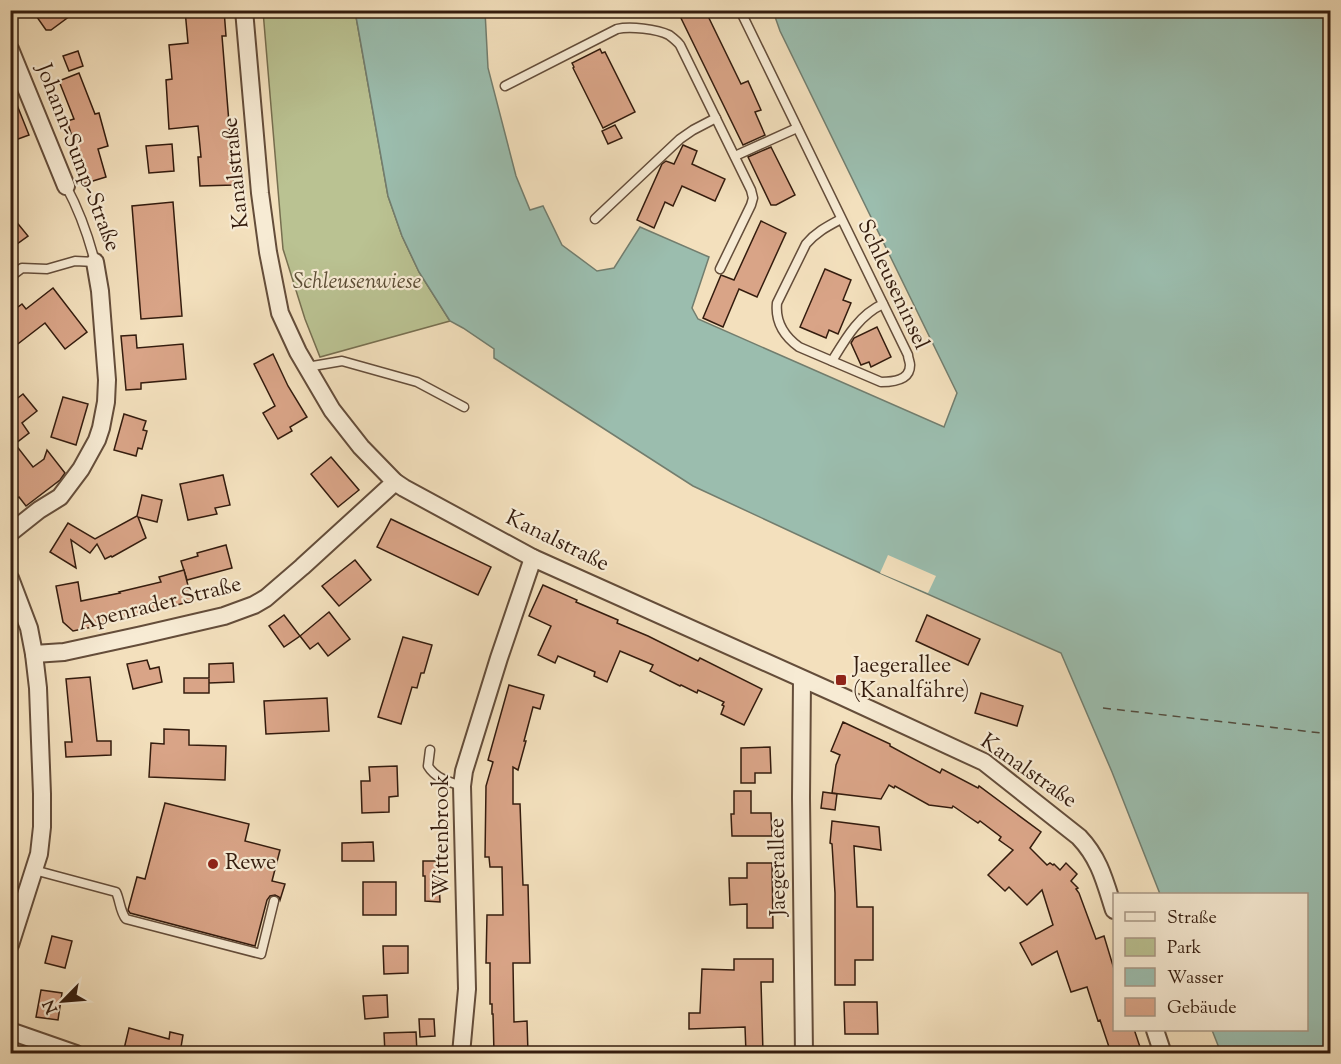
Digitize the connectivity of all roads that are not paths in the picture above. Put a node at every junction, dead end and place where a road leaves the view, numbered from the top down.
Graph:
1 (244, 10) edge
2 (740, 10) edge
3 (10, 50) edge
4 (505, 86) dead end
5 (716, 118) junction
6 (797, 128) junction
7 (735, 156) junction
8 (66, 186) joint
9 (595, 219) dead end
10 (842, 219) junction
11 (95, 262) junction
12 (720, 269) dead end
13 (10, 277) edge
14 (883, 304) junction
15 (832, 361) junction
16 (307, 367) junction
17 (464, 407) dead end
18 (395, 482) junction
19 (10, 533) edge
20 (532, 558) junction
21 (10, 578) edge
22 (34, 654) junction
23 (802, 680) junction
24 (430, 750) dead end
25 (462, 786) junction
26 (34, 870) junction
27 (274, 901) dead end
28 (1113, 907) edge
29 (14, 923) edge
30 (10, 945) edge
31 (10, 1031) edge
32 (1156, 1031) edge
33 (76, 1053) edge
34 (461, 1053) edge
35 (804, 1053) edge
36 (1163, 1053) edge

1 - 16 street, Kanalstraße
2 - 6 lane, Schleuseninsel
3 - 8 street, Johann-Sump-Straße
4 - 5 lane
5 - 7 lane
5 - 9 lane
6 - 7 lane
6 - 10 lane, Schleuseninsel
7 - 12 lane
8 - 11 lane, Johann-Sump-Straße
10 - 14 lane, Schleuseninsel
10 - 15 lane, Schleuseninsel
11 - 13 lane
11 - 19 street, Johann-Sump-Straße
14 - 15 lane
14 - 15 lane, Schleuseninsel
16 - 17 lane
16 - 18 street, Kanalstraße
18 - 20 street, Kanalstraße
18 - 22 street, Apenrader Straße
20 - 23 street, Kanalstraße
20 - 25 street, Wittenbrook
21 - 22 street
22 - 26 street
23 - 28 street, Kanalstraße
23 - 35 street, Jaegerallee
24 - 25 lane
25 - 34 street, Wittenbrook
26 - 27 lane
26 - 29 street
29 - 30 street
31 - 33 street
32 - 36 street

